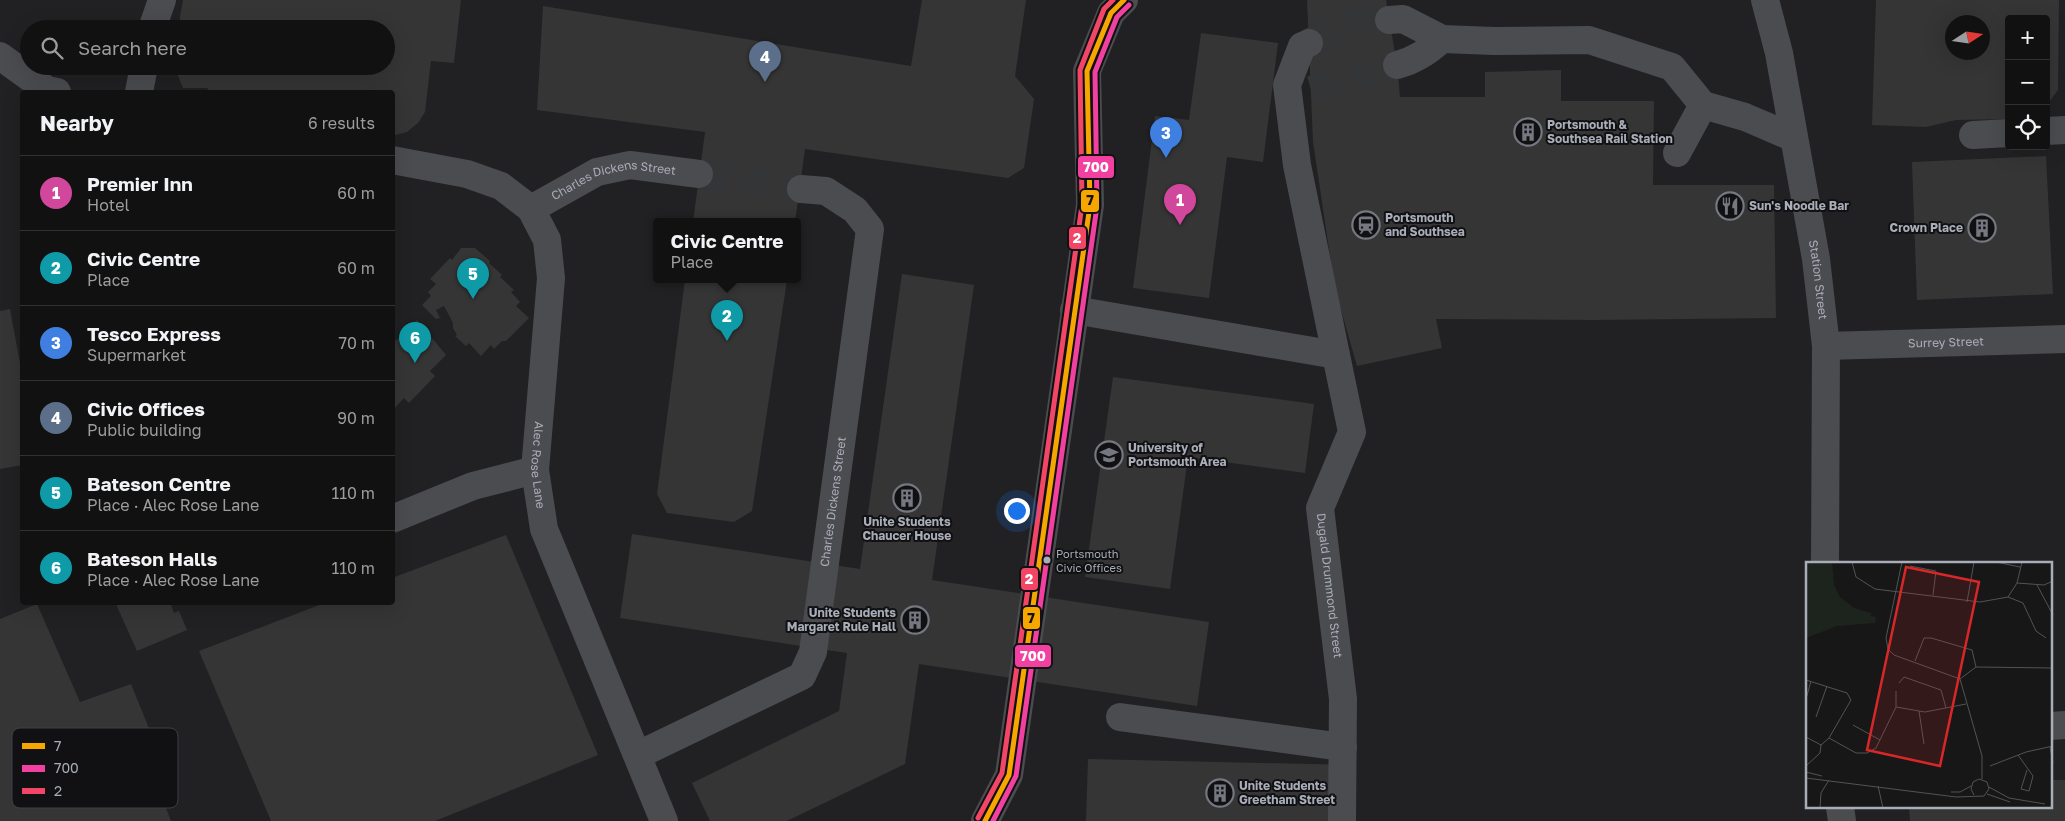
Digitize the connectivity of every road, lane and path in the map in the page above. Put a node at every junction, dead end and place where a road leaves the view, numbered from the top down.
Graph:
1 (162, 0) edge
2 (1124, 0) edge
3 (1765, 0) edge
4 (155, 20) edge
5 (1389, 20) tunnel mouth
6 (1442, 38) junction
7 (1309, 42) tunnel mouth
8 (0, 56) edge
9 (1397, 65) tunnel mouth
10 (20, 70) edge
11 (26, 75) edge
12 (142, 75) edge
13 (47, 90) edge
14 (139, 90) edge
15 (1703, 105) junction
16 (2065, 130) edge
17 (2050, 131) edge
18 (2005, 133) edge
19 (1973, 135) dead end
20 (1794, 138) junction
21 (1677, 153) dead end
22 (395, 161) edge
23 (699, 174) tunnel mouth
24 (800, 188) tunnel mouth
25 (531, 209) junction
26 (1074, 310) junction
27 (2065, 339) edge
28 (1826, 346) junction
29 (1336, 355) junction
30 (535, 470) junction
31 (395, 519) edge
32 (1825, 562) edge
33 (1120, 718) dead end
34 (2065, 725) edge
35 (2052, 726) edge
36 (1343, 747) junction
37 (638, 755) junction
38 (1840, 808) edge
39 (664, 821) edge
40 (986, 821) edge
41 (1342, 821) edge
42 (1842, 821) edge

1 - 4 street
2 - 26 street
3 - 20 street, Station Street
5 - 6 street
6 - 9 street
6 - 15 street
7 - 29 street, Dugald Drummond Street
8 - 10 street
11 - 13 street
12 - 14 street
15 - 20 street
15 - 21 street
16 - 17 street
18 - 19 street
20 - 28 street, Station Street
22 - 25 street, Alec Rose Lane
23 - 25 street, Charles Dickens Street
24 - 37 street, Charles Dickens Street
25 - 30 street, Alec Rose Lane
26 - 29 street
26 - 40 street
27 - 28 street, Surrey Street
28 - 32 street, Station Street
29 - 36 street, Dugald Drummond Street
30 - 31 street
30 - 37 street, Alec Rose Lane
33 - 36 street
34 - 35 street
36 - 41 street, Dugald Drummond Street
37 - 39 street, Alec Rose Lane
38 - 42 street

